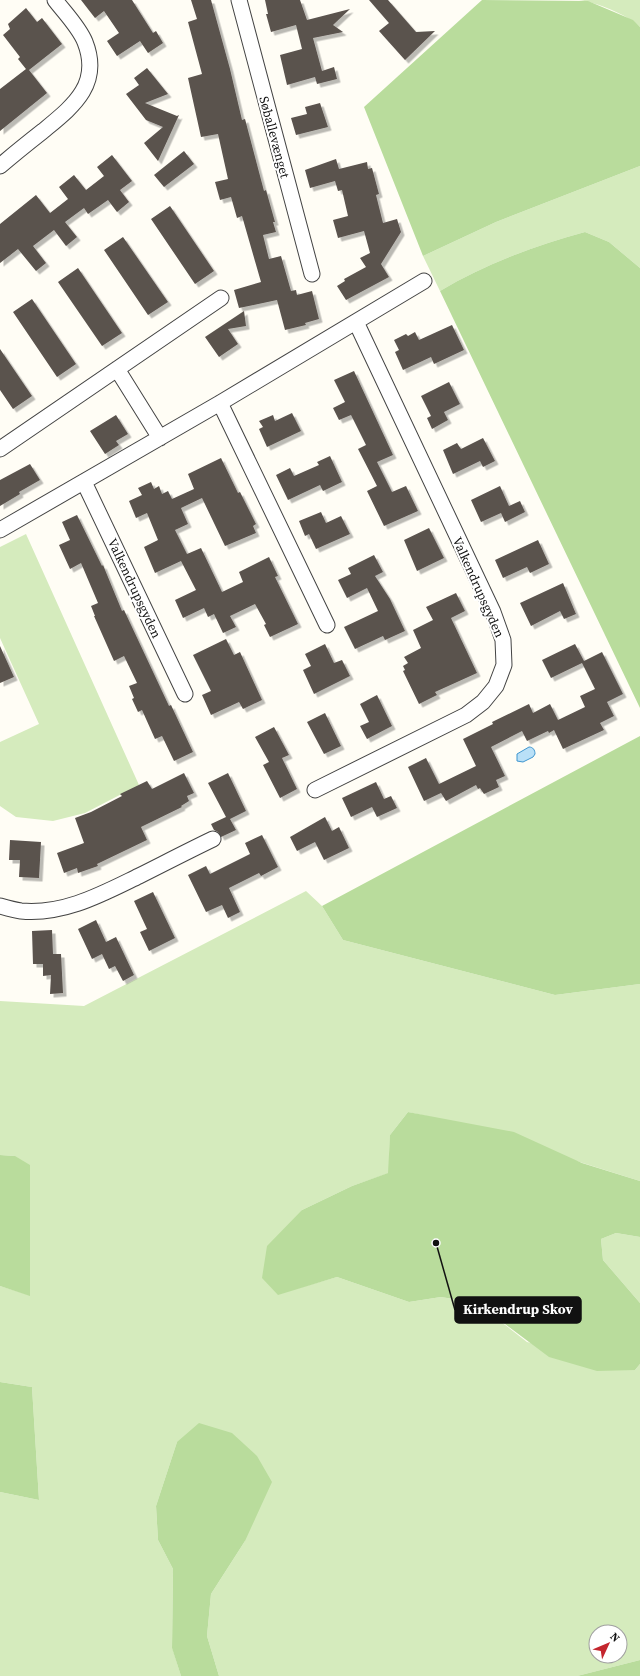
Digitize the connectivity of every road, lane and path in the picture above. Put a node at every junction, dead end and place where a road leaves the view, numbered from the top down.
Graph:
1 (55, 0) edge
2 (239, 0) edge
3 (0, 166) edge
4 (312, 274) dead end
5 (424, 281) dead end
6 (221, 298) dead end
7 (356, 322) junction
8 (117, 369) junction
9 (220, 403) junction
10 (160, 438) junction
11 (0, 449) edge
12 (84, 482) junction
13 (0, 530) edge
14 (327, 625) dead end
15 (185, 694) dead end
16 (314, 790) dead end
17 (213, 839) dead end
18 (0, 906) edge

1 - 3 street
2 - 4 street, Søballevænget
5 - 7 street
6 - 8 street
7 - 9 street
7 - 16 street, Valkendrupsgyden
8 - 10 street
8 - 11 street
9 - 10 street
9 - 14 street
10 - 12 street
12 - 13 street
12 - 15 street, Valkendrupsgyden
17 - 18 street

